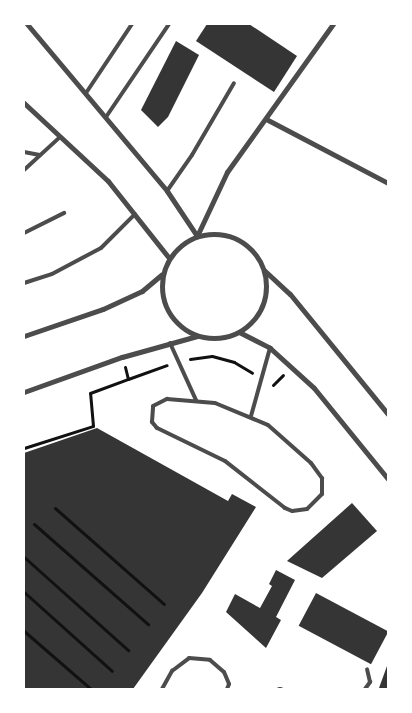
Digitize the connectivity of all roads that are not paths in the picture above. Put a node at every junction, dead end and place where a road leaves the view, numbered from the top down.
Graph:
1 (27, 24) edge
2 (132, 24) edge
3 (169, 24) edge
4 (333, 24) edge
5 (234, 83) dead end
6 (86, 93) junction
7 (24, 102) edge
8 (106, 117) junction
9 (266, 118) junction
10 (60, 136) junction
11 (24, 152) edge
12 (40, 155) junction
13 (24, 170) edge
14 (388, 182) edge
15 (167, 191) junction
16 (64, 213) dead end
17 (136, 213) junction
18 (24, 233) edge
19 (197, 236) junction
20 (169, 258) junction
21 (265, 271) junction
22 (162, 274) junction
23 (24, 283) edge
24 (239, 332) junction
25 (24, 336) edge
26 (196, 336) junction
27 (170, 343) junction
28 (270, 348) junction
29 (24, 392) edge
30 (196, 400) junction
31 (388, 414) edge
32 (251, 416) junction
33 (388, 479) edge
34 (368, 669) dead end
35 (162, 689) edge
36 (227, 689) edge
37 (366, 689) edge

1 - 6 street
2 - 6 lane
3 - 8 lane
4 - 9 street
5 - 15 lane
6 - 8 street
7 - 10 street
8 - 15 street
9 - 14 street
9 - 19 street
10 - 12 lane
10 - 17 street
11 - 12 lane
12 - 13 lane
15 - 19 street
16 - 18 lane
17 - 20 street
17 - 23 lane
19 - 20 street
19 - 21 street
20 - 22 street
21 - 24 street
21 - 31 street
22 - 25 street
22 - 26 street
24 - 26 street
24 - 28 street
26 - 27 street
27 - 29 street
27 - 30 lane
28 - 32 lane
28 - 33 street
30 - 32 lane
30 - 32 lane
34 - 37 lane
35 - 36 lane

